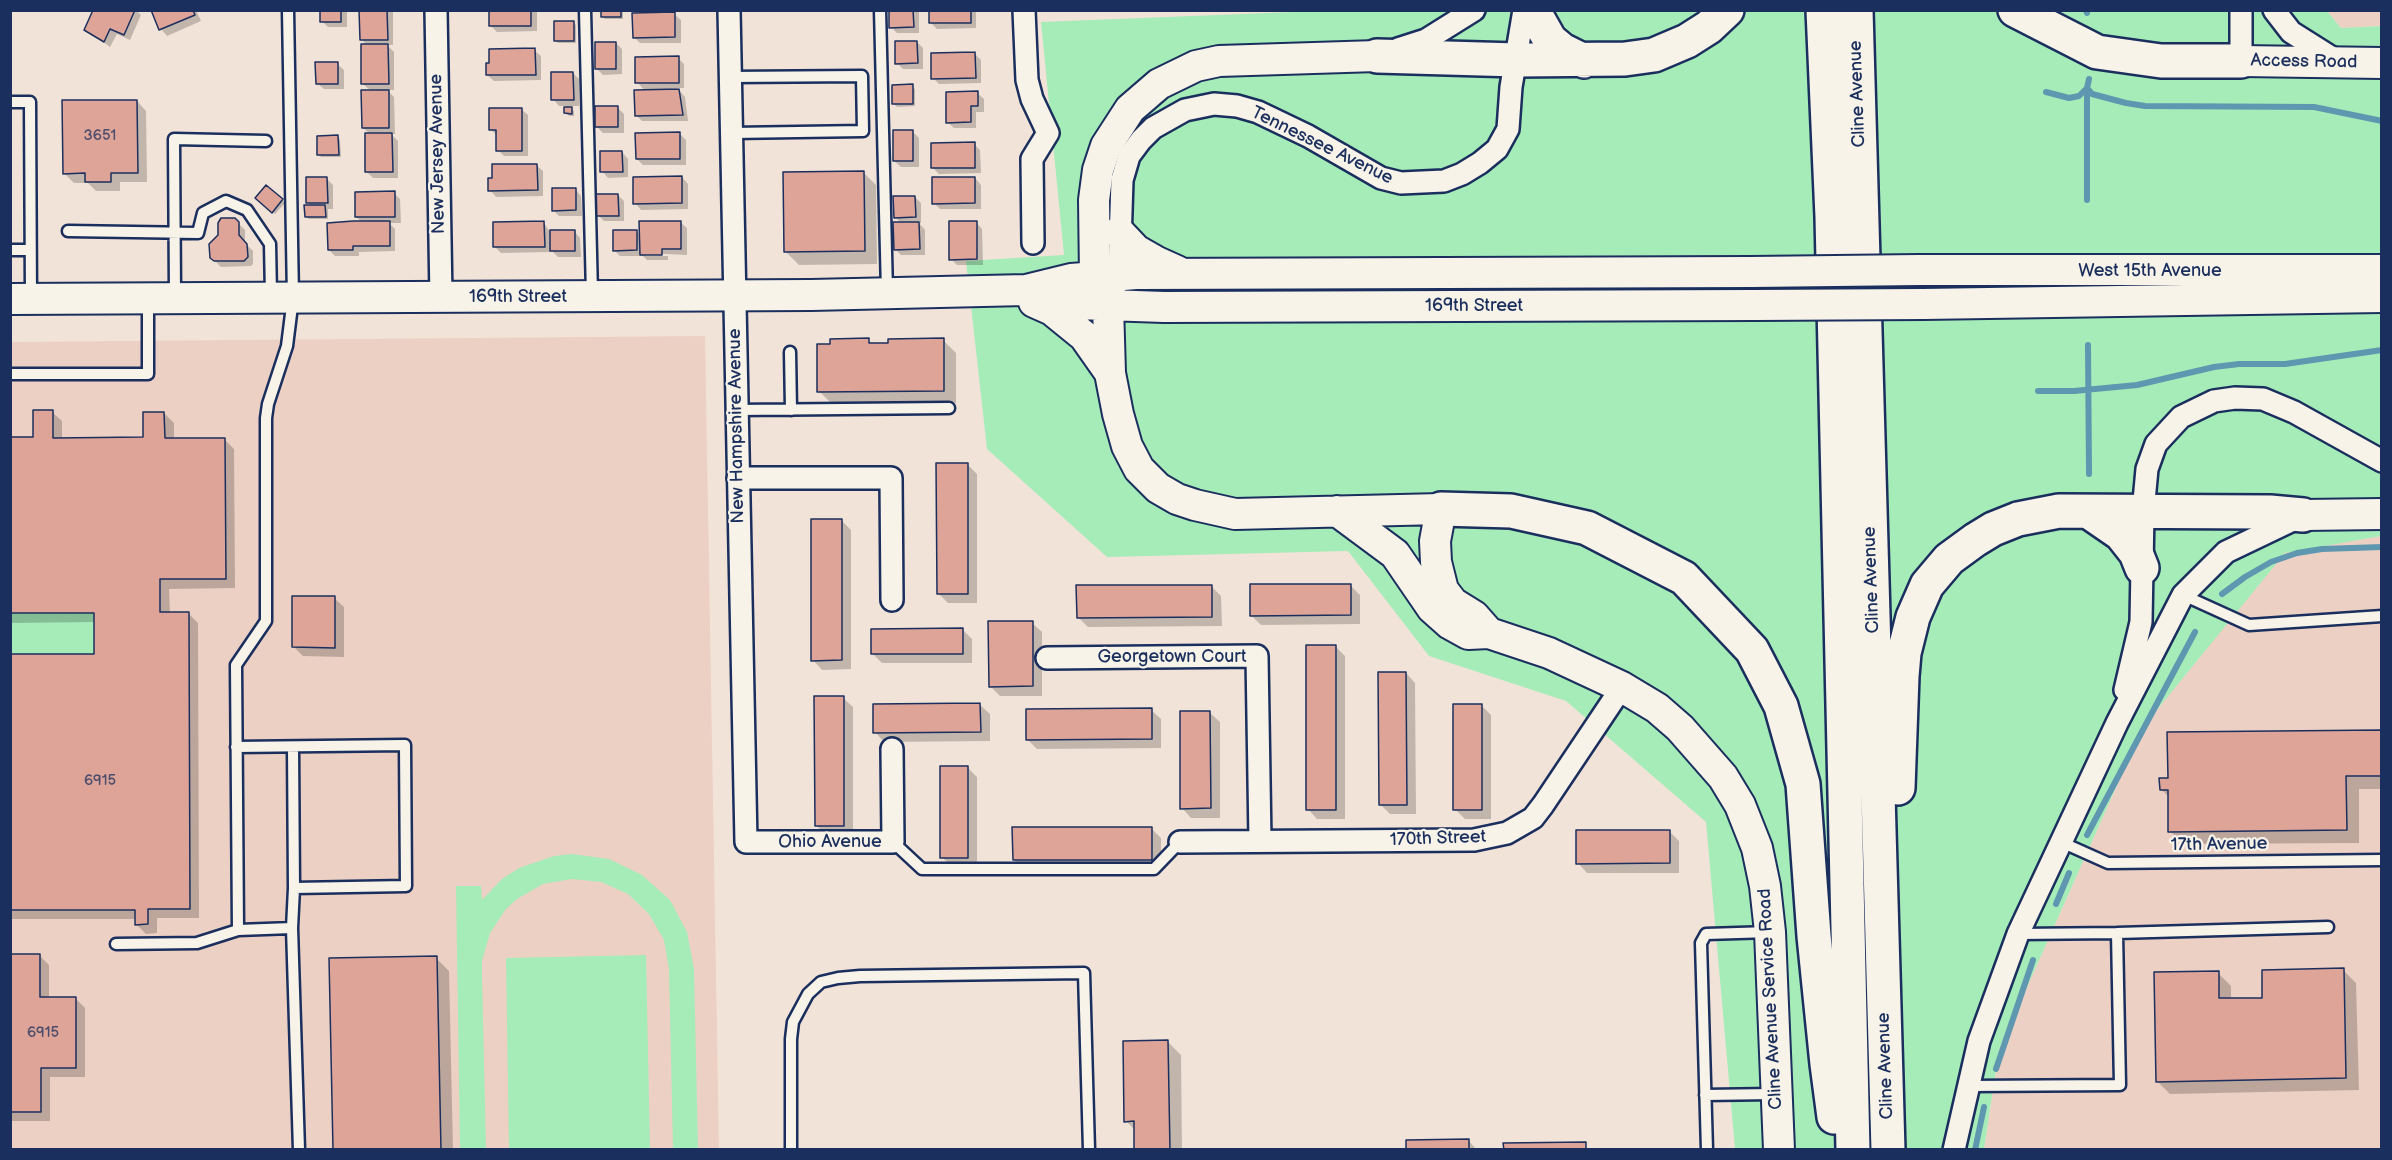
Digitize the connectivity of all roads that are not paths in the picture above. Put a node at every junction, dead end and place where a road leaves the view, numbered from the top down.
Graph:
1 (288, 10) edge
2 (435, 10) edge
3 (585, 10) edge
4 (729, 10) edge
5 (880, 10) edge
6 (1024, 10) edge
7 (1474, 10) edge
8 (1524, 10) edge
9 (1533, 10) edge
10 (1727, 10) edge
11 (1823, 10) edge
12 (1856, 10) edge
13 (2015, 10) edge
14 (2241, 10) edge
15 (2274, 10) edge
16 (1377, 56) junction
17 (1517, 60) junction
18 (1584, 61) junction
19 (2241, 61) junction
20 (2340, 63) junction
21 (2382, 63) edge
22 (730, 76) junction
23 (10, 102) edge
24 (732, 133) junction
25 (266, 141) dead end
26 (68, 231) dead end
27 (1119, 232) junction
28 (175, 233) junction
29 (1033, 243) dead end
30 (10, 250) edge
31 (30, 250) junction
32 (1919, 270) joint
33 (2382, 270) edge
34 (1185, 274) junction
35 (1107, 276) junction
36 (1018, 290) junction
37 (887, 294) junction
38 (735, 296) junction
39 (441, 297) junction
40 (592, 297) junction
41 (2382, 297) edge
42 (162, 298) junction
43 (282, 298) junction
44 (21, 299) edge
45 (1923, 304) joint
46 (1108, 305) junction
47 (790, 352) dead end
48 (10, 374) edge
49 (1110, 374) junction
50 (949, 408) dead end
51 (737, 410) junction
52 (791, 410) junction
53 (2382, 461) edge
54 (738, 478) junction
55 (1441, 509) junction
56 (1337, 512) junction
57 (2089, 512) junction
58 (2143, 512) junction
59 (2382, 514) edge
60 (2303, 515) junction
61 (2142, 568) junction
62 (2183, 595) junction
63 (892, 600) dead end
64 (2382, 616) edge
65 (1489, 633) junction
66 (1047, 658) dead end
67 (1622, 687) junction
68 (2117, 723) junction
69 (236, 747) junction
70 (293, 747) junction
71 (892, 749) dead end
72 (1260, 841) junction
73 (747, 842) joint
74 (893, 842) junction
75 (1180, 842) joint
76 (2061, 842) junction
77 (2382, 860) edge
78 (294, 888) junction
79 (2328, 927) dead end
80 (292, 928) junction
81 (238, 930) junction
82 (1770, 932) junction
83 (2117, 933) junction
84 (2018, 934) junction
85 (116, 944) dead end
86 (1969, 1086) junction
87 (1777, 1094) junction
88 (1705, 1095) junction
89 (299, 1149) edge
90 (791, 1149) edge
91 (1089, 1149) edge
92 (1707, 1149) edge
93 (1779, 1149) edge
94 (1839, 1149) edge
95 (1853, 1149) edge
96 (1888, 1149) edge
97 (1954, 1149) edge

1 - 43 lane
2 - 39 street, New Jersey Avenue
3 - 40 lane
4 - 22 street, New Hampshire Avenue
5 - 37 lane
6 - 29 street
7 - 16 street
8 - 17 street, Tennessee Avenue
9 - 18 highway
10 - 18 highway
11 - 95 highway, Cline Avenue
12 - 96 highway, Cline Avenue
13 - 19 highway
14 - 19 street, Access Road
15 - 20 street
16 - 17 highway
16 - 35 main road
17 - 18 highway
17 - 27 street, Tennessee Avenue
19 - 20 main road, Access Road
20 - 21 main road, Access Road
22 - 24 street, New Hampshire Avenue
22 - 24 lane
23 - 31 lane
24 - 38 street, New Hampshire Avenue
25 - 28 lane
26 - 28 lane
27 - 34 main road
27 - 35 street, Tennessee Avenue
28 - 42 lane
28 - 43 lane
30 - 31 lane
31 - 44 lane
32 - 33 main road, West 15th Avenue
32 - 34 main road, 169th Street, bridge
34 - 35 main road, 169th Street
35 - 36 main road, 169th Street
35 - 46 main road
36 - 37 main road, 169th Street
36 - 46 main road, 169th Street
36 - 49 main road
37 - 38 main road, 169th Street
38 - 40 main road, 169th Street
38 - 51 street, New Hampshire Avenue
39 - 40 main road, 169th Street
39 - 43 main road, 169th Street
41 - 45 main road, West 15th Avenue
42 - 43 main road, 169th Street
42 - 44 main road, 169th Street
42 - 48 lane
43 - 69 lane
45 - 46 main road, 169th Street, bridge
46 - 49 main road
47 - 52 lane
49 - 56 main road
50 - 52 lane
51 - 52 lane
51 - 54 street, New Hampshire Avenue
53 - 58 street
54 - 63 street
54 - 73 street, New Hampshire Avenue
55 - 56 main road
55 - 65 main road, Cline Avenue Service Road
55 - 94 highway
56 - 65 main road, Cline Avenue Service Road
57 - 58 highway
57 - 61 highway
57 - 96 highway
58 - 60 highway
58 - 61 street
59 - 60 main road
60 - 62 street
61 - 68 street
62 - 64 lane
62 - 68 street
65 - 67 main road, Cline Avenue Service Road
66 - 72 street, Georgetown Court
67 - 72 street, 170th Street
67 - 82 main road, Cline Avenue Service Road
68 - 76 street
69 - 70 lane
69 - 81 lane
70 - 78 lane
70 - 78 lane
71 - 74 street, Ohio Avenue
72 - 75 street, 170th Street
73 - 74 street, Ohio Avenue
74 - 75 lane
76 - 77 lane, 17th Avenue
76 - 84 street
78 - 80 lane
79 - 83 lane
80 - 81 lane
80 - 89 lane
81 - 85 lane
82 - 87 main road, Cline Avenue Service Road
82 - 88 lane
83 - 84 lane
83 - 86 lane
84 - 86 street
86 - 97 street
87 - 88 lane
87 - 93 main road, Cline Avenue Service Road
88 - 92 lane
90 - 91 lane

